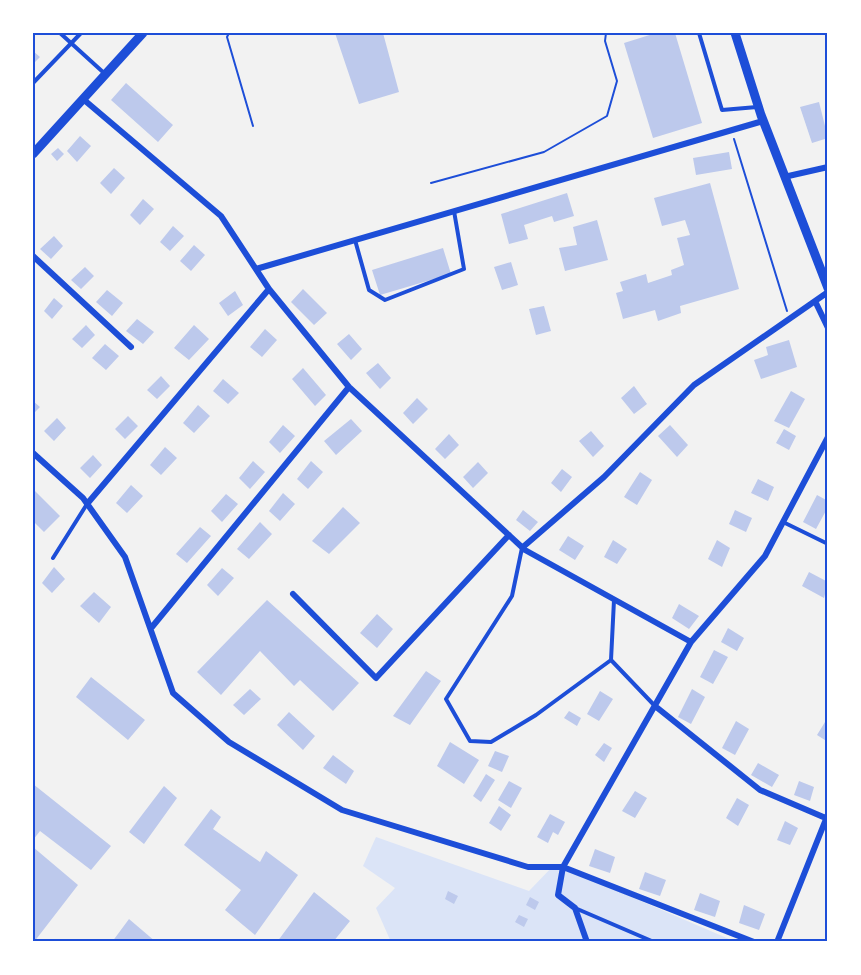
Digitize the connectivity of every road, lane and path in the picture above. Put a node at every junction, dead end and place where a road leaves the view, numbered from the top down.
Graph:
1 (60, 33) edge
2 (81, 33) edge
3 (142, 33) edge
4 (229, 33) edge
5 (606, 33) edge
6 (699, 33) edge
7 (735, 33) edge
8 (72, 43) junction
9 (105, 74) junction
10 (33, 83) edge
11 (83, 99) junction
12 (759, 107) junction
13 (763, 121) junction
14 (253, 126) dead end
15 (731, 130) junction
16 (33, 154) edge
17 (828, 167) edge
18 (784, 177) junction
19 (432, 183) dead end
20 (454, 211) junction
21 (355, 240) junction
22 (33, 256) edge
23 (256, 269) junction
24 (269, 289) junction
25 (828, 290) edge
26 (815, 301) junction
27 (790, 318) junction
28 (828, 328) edge
29 (131, 347) dead end
30 (348, 387) junction
31 (828, 436) edge
32 (33, 453) edge
33 (87, 504) junction
34 (783, 522) junction
35 (509, 535) junction
36 (828, 544) edge
37 (523, 547) junction
38 (53, 558) dead end
39 (293, 594) dead end
40 (614, 600) junction
41 (152, 627) junction
42 (691, 642) junction
43 (611, 660) junction
44 (655, 706) junction
45 (827, 817) edge
46 (563, 867) junction
47 (575, 908) junction
48 (587, 942) edge
49 (654, 942) edge
50 (754, 942) edge
51 (777, 942) edge

1 - 8 lane
2 - 8 lane
3 - 9 main road
4 - 14 path
5 - 19 path
6 - 12 lane
7 - 12 main road
8 - 9 lane
8 - 10 lane
9 - 11 main road
11 - 16 main road
11 - 23 street
12 - 13 main road
13 - 15 street
13 - 18 main road
15 - 20 street
15 - 27 path
17 - 18 street
18 - 25 main road
20 - 21 street
20 - 21 lane
21 - 23 street
22 - 29 street
23 - 24 street
24 - 30 street
24 - 33 street
25 - 26 street
26 - 27 street
26 - 28 street
27 - 37 street
30 - 35 street
30 - 41 street
31 - 34 street
32 - 33 street
33 - 38 lane
33 - 41 street
34 - 36 lane
34 - 42 street
35 - 37 street
35 - 39 street
37 - 40 street
37 - 43 lane
40 - 42 street
40 - 43 lane
41 - 46 street
42 - 44 street
43 - 44 lane
44 - 45 street
44 - 46 street
45 - 51 street
46 - 47 street
46 - 50 street
47 - 48 street
47 - 49 lane

